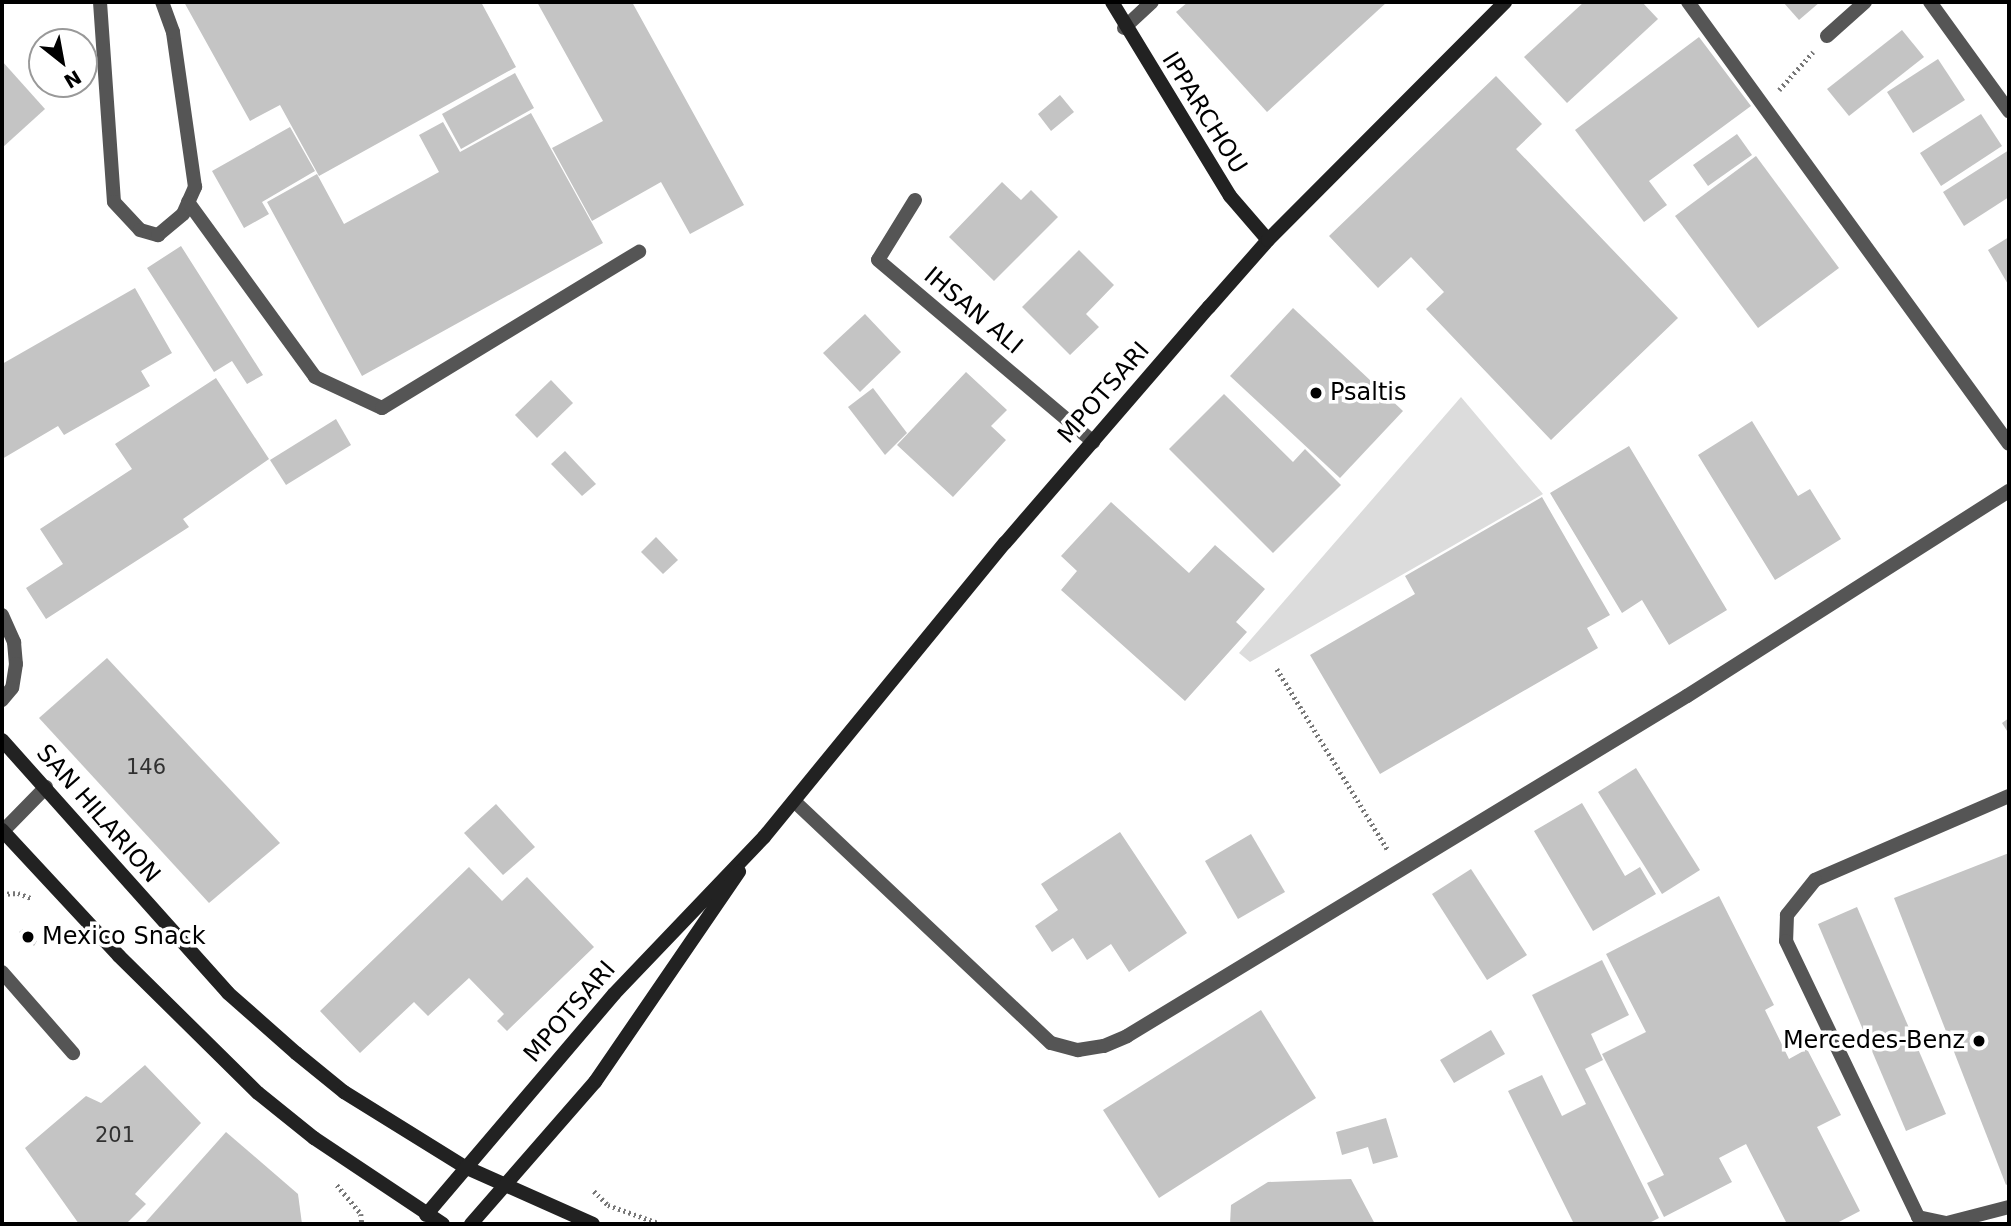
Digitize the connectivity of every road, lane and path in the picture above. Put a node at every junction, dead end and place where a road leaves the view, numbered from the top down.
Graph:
1 (100, 2) edge
2 (162, 2) edge
3 (1112, 2) edge
4 (1152, 2) edge
5 (1505, 2) edge
6 (1688, 2) edge
7 (1866, 2) edge
8 (1930, 2) edge
9 (1124, 28) junction
10 (1827, 36) joint
11 (1765, 107) junction
12 (2009, 110) edge
13 (915, 200) dead end
14 (188, 202) junction
15 (1268, 240) junction
16 (639, 252) dead end
17 (1093, 442) junction
18 (2009, 444) edge
19 (2009, 491) edge
20 (2, 615) edge
21 (1277, 669) dead end
22 (2, 700) edge
23 (2, 740) edge
24 (46, 787) junction
25 (2009, 796) edge
26 (794, 801) junction
27 (2, 831) edge
28 (764, 837) junction
29 (1400, 870) junction
30 (2, 972) edge
31 (73, 1054) dead end
32 (465, 1167) junction
33 (504, 1186) junction
34 (594, 1191) dead end
35 (2009, 1207) edge
36 (422, 1219) edge
37 (443, 1224) edge
38 (471, 1224) edge
39 (593, 1224) edge
40 (661, 1224) edge
41 (1947, 1224) edge

1 - 14 street
2 - 14 street
3 - 9 street, IPPARCHOU
4 - 9 street
5 - 15 street, MPOTSARI
6 - 11 street
7 - 10 street
8 - 12 street
9 - 15 street, IPPARCHOU
10 - 11 path
11 - 18 street
13 - 17 street, IHSAN ALI
14 - 16 street
15 - 17 street, MPOTSARI
17 - 26 street, MPOTSARI
19 - 29 street
20 - 22 street
21 - 29 path
23 - 24 street, SAN HILARION
24 - 27 street
24 - 32 street, SAN HILARION
25 - 41 street
26 - 28 street, MPOTSARI
26 - 29 street
27 - 36 street
28 - 32 street, MPOTSARI
28 - 33 street, MPOTSARI
30 - 31 street
32 - 33 street, SAN HILARION
32 - 36 street, MPOTSARI
33 - 38 street, MPOTSARI
33 - 39 street, SAN HILARION
34 - 40 path
35 - 41 street
36 - 37 street

